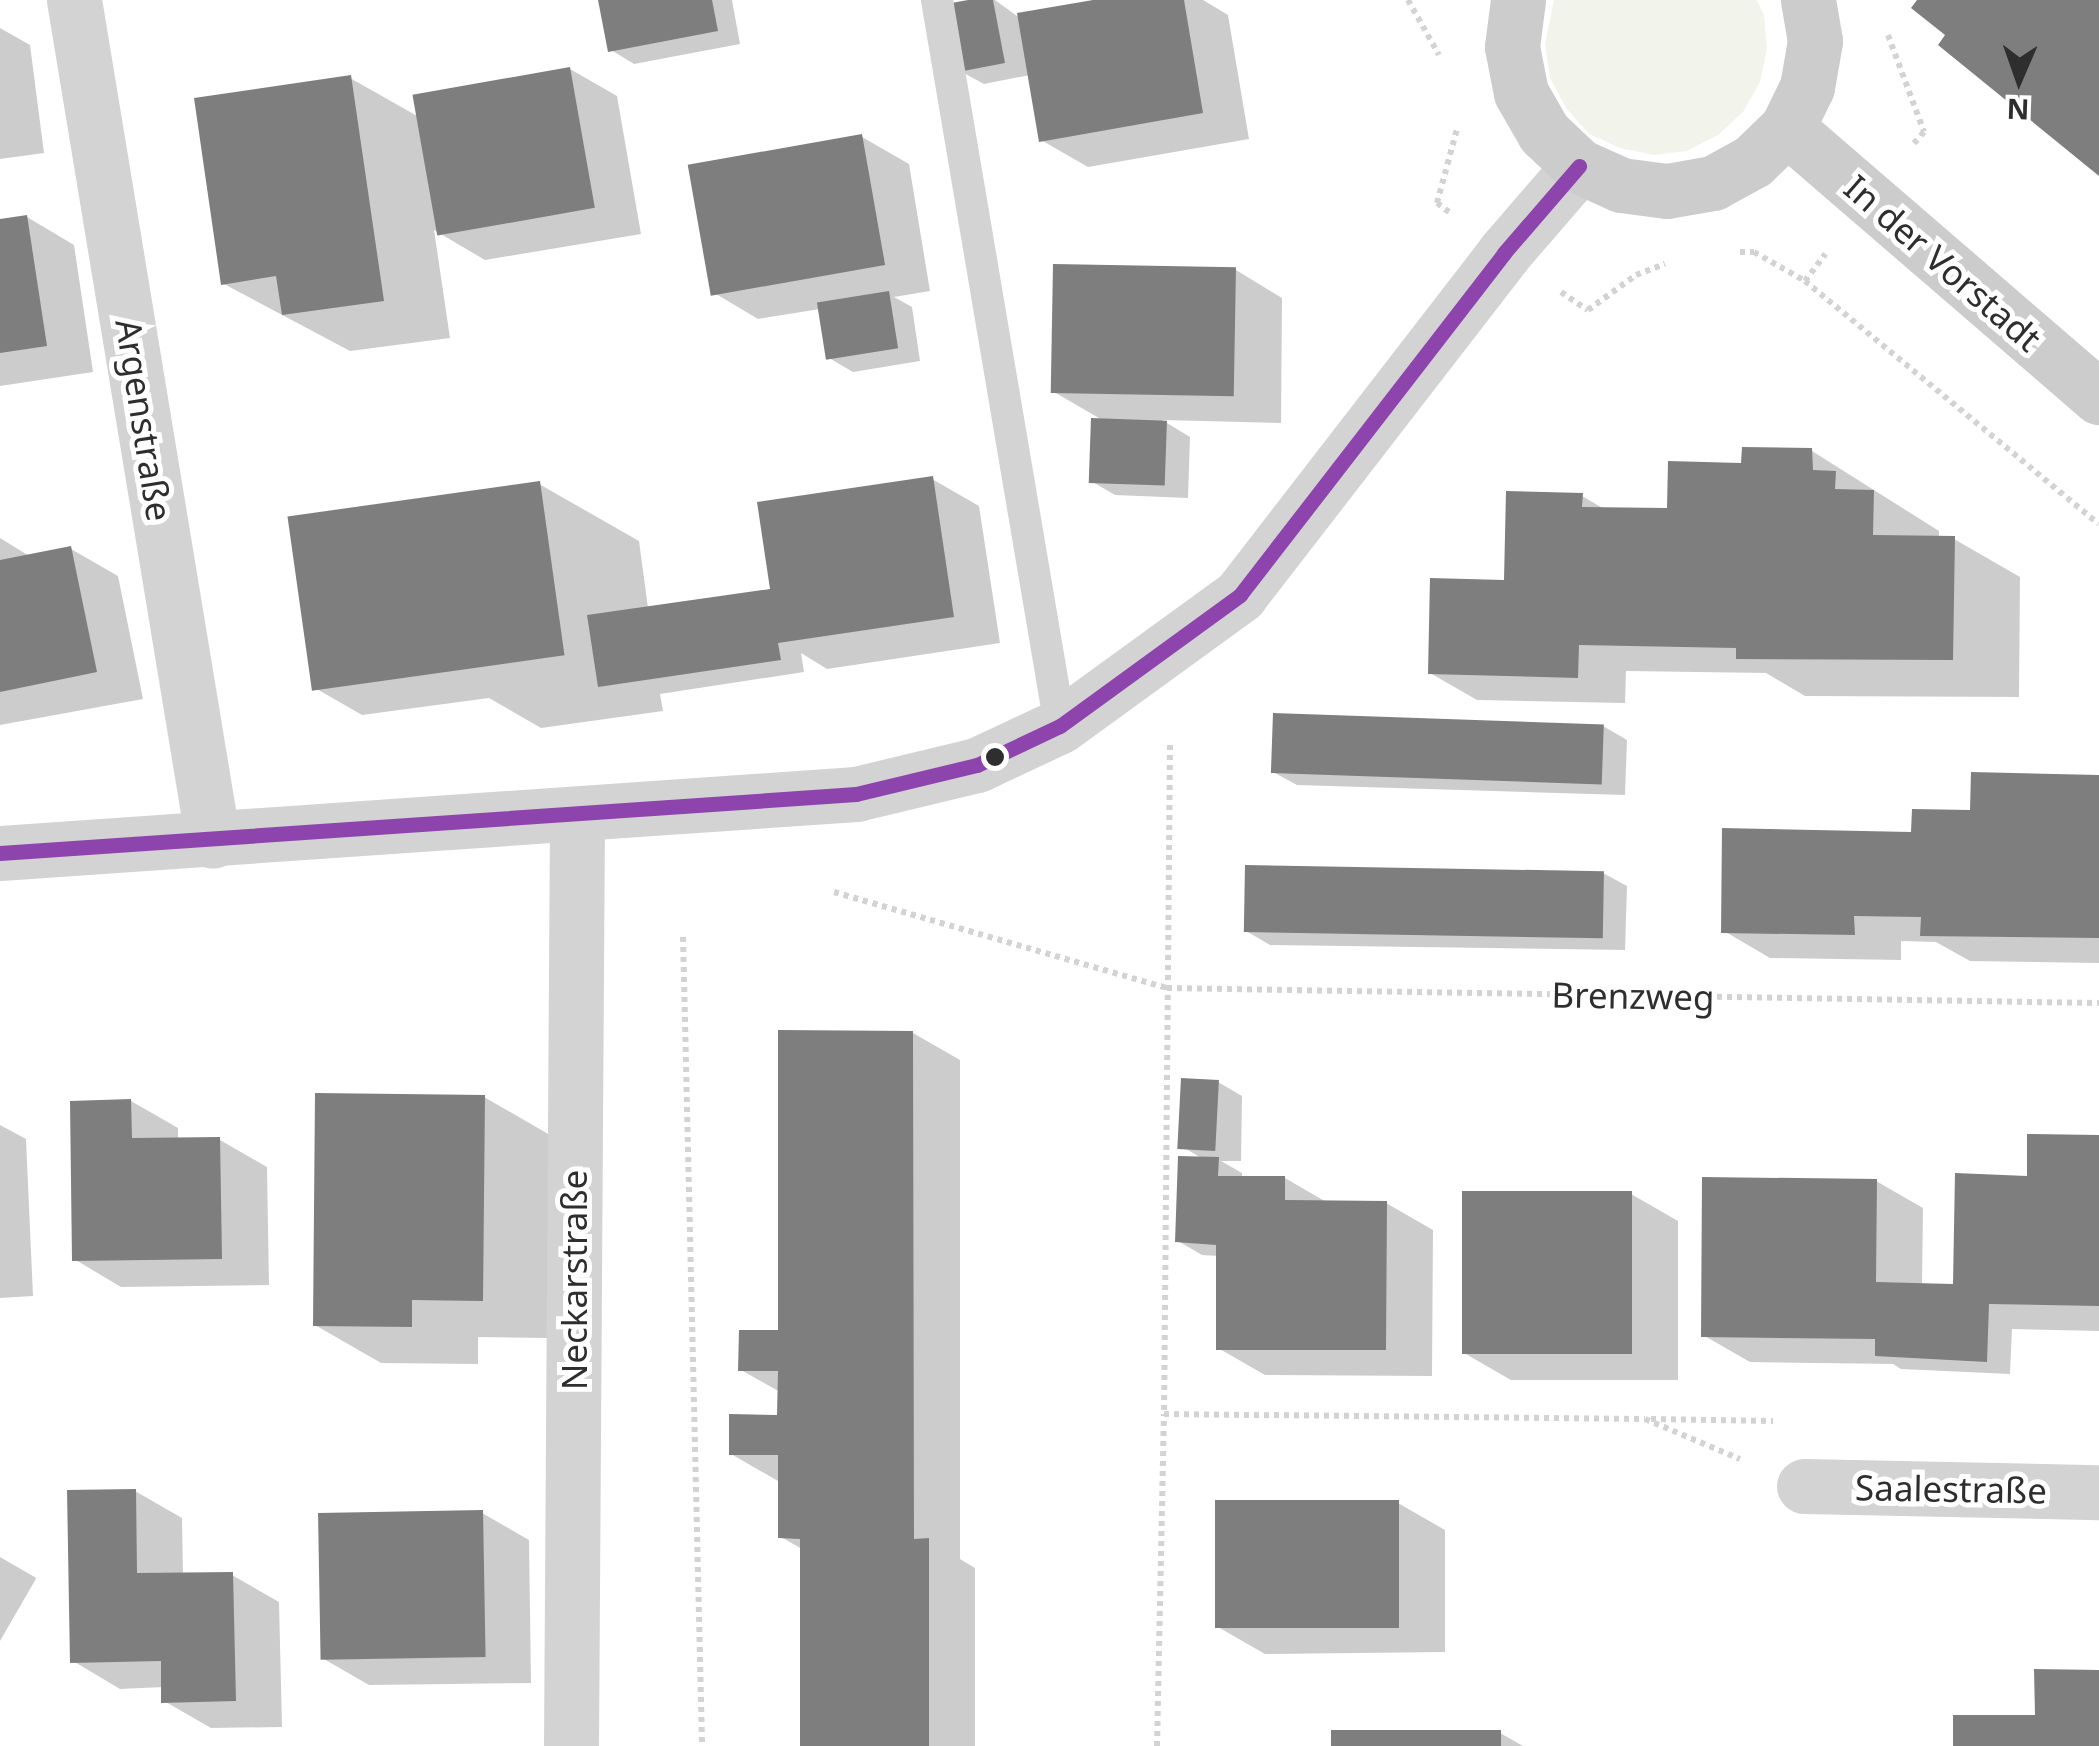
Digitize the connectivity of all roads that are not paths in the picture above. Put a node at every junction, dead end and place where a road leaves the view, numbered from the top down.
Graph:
1 (74, 0) edge
2 (937, 0) edge
3 (1518, 0) edge
4 (1808, 0) edge
5 (1787, 128) junction
6 (1579, 166) junction
7 (2099, 398) edge
8 (1060, 726) junction
9 (577, 814) junction
10 (213, 841) junction
11 (0, 853) edge
12 (1804, 1486) road end
13 (2099, 1492) edge
14 (570, 1746) edge

1 - 10 street, Argenstraße
2 - 8 lane
3 - 6 street
4 - 5 street
5 - 6 street
5 - 7 street, In der Vorstadt
6 - 8 street
8 - 9 street
9 - 10 street
9 - 14 street, Neckarstraße
10 - 11 street
12 - 13 street, Saalestraße

